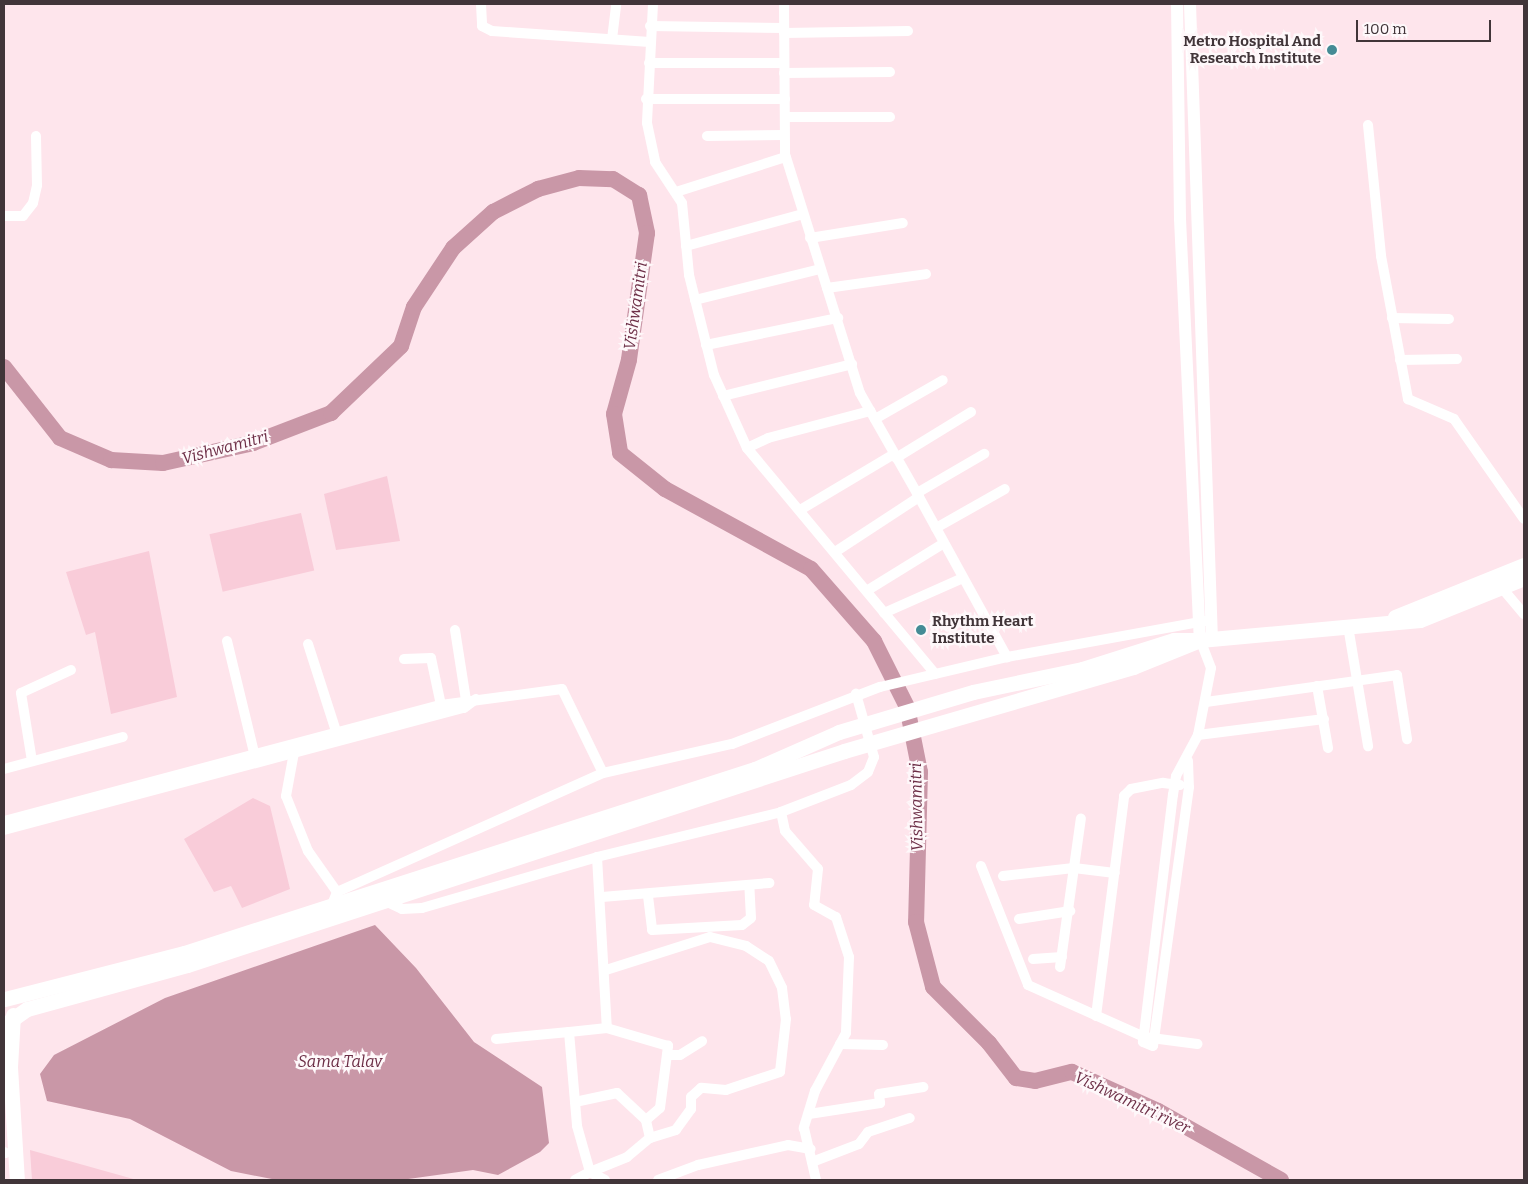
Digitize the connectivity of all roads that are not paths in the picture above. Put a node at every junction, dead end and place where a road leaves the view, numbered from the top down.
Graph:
1 (481, 4) edge
2 (616, 4) edge
3 (653, 4) edge
4 (784, 4) edge
5 (1177, 4) edge
6 (1190, 4) edge
7 (650, 26) junction
8 (784, 31) junction
9 (908, 31) dead end
10 (612, 39) junction
11 (650, 42) junction
12 (648, 64) junction
13 (784, 68) junction
14 (890, 72) dead end
15 (646, 99) junction
16 (784, 99) junction
17 (785, 117) junction
18 (890, 117) dead end
19 (1368, 125) dead end
20 (784, 135) junction
21 (36, 136) dead end
22 (706, 136) dead end
23 (786, 157) junction
24 (676, 192) junction
25 (803, 214) junction
26 (4, 216) edge
27 (903, 222) dead end
28 (810, 238) junction
29 (686, 246) junction
30 (820, 269) junction
31 (926, 274) dead end
32 (827, 288) junction
33 (695, 300) junction
34 (838, 318) junction
35 (1392, 318) junction
36 (1450, 318) dead end
37 (706, 345) junction
38 (1456, 359) dead end
39 (1400, 360) junction
40 (852, 364) junction
41 (943, 380) dead end
42 (724, 396) junction
43 (971, 412) dead end
44 (872, 415) junction
45 (747, 448) junction
46 (984, 454) dead end
47 (895, 456) junction
48 (1005, 489) dead end
49 (918, 495) junction
50 (800, 510) junction
51 (1524, 519) edge
52 (936, 528) junction
53 (944, 543) junction
54 (835, 552) junction
55 (1524, 565) edge
56 (963, 578) junction
57 (1524, 578) edge
58 (1502, 588) junction
59 (868, 590) junction
60 (884, 613) junction
61 (1524, 614) edge
62 (1203, 621) junction
63 (1380, 623) junction
64 (1348, 626) junction
65 (454, 630) dead end
66 (1206, 639) junction
67 (227, 641) dead end
68 (308, 644) dead end
69 (404, 658) dead end
70 (1007, 658) junction
71 (72, 670) dead end
72 (933, 675) junction
73 (1358, 681) junction
74 (1317, 686) junction
75 (856, 694) junction
76 (471, 700) junction
77 (1206, 702) junction
78 (441, 704) junction
79 (1324, 719) junction
80 (336, 731) junction
81 (1198, 735) junction
82 (122, 737) dead end
83 (1407, 739) dead end
84 (295, 741) junction
85 (1368, 746) dead end
86 (1328, 748) dead end
87 (254, 751) junction
88 (294, 753) junction
89 (32, 761) junction
90 (1188, 761) junction
91 (256, 763) junction
92 (4, 769) edge
93 (603, 773) junction
94 (162, 783) junction
95 (1175, 785) junction
96 (1189, 787) junction
97 (107, 799) junction
98 (781, 812) junction
99 (1081, 818) dead end
100 (4, 821) edge
101 (4, 830) edge
102 (597, 857) junction
103 (981, 866) dead end
104 (1074, 868) junction
105 (1115, 873) junction
106 (1003, 876) dead end
107 (769, 883) dead end
108 (749, 886) junction
109 (648, 896) junction
110 (335, 897) junction
111 (602, 897) junction
112 (382, 900) junction
113 (1070, 911) junction
114 (1019, 919) dead end
115 (1156, 943) junction
116 (1168, 944) junction
117 (1033, 959) dead end
118 (169, 963) junction
119 (606, 970) junction
120 (120, 977) junction
121 (4, 998) edge
122 (1096, 1016) junction
123 (8, 1022) edge
124 (607, 1028) junction
125 (569, 1032) junction
126 (1144, 1037) junction
127 (496, 1039) dead end
128 (1155, 1039) junction
129 (702, 1041) dead end
130 (840, 1044) junction
131 (1198, 1044) dead end
132 (883, 1045) dead end
133 (667, 1055) junction
134 (923, 1087) dead end
135 (575, 1102) junction
136 (809, 1114) junction
137 (4, 1118) edge
138 (910, 1118) dead end
139 (646, 1120) junction
140 (650, 1138) junction
141 (810, 1149) junction
142 (5, 1152) edge
143 (812, 1162) junction
144 (588, 1176) edge
145 (8, 1180) edge
146 (17, 1180) edge
147 (575, 1180) edge
148 (605, 1180) edge
149 (658, 1180) edge
150 (814, 1180) edge

1 - 10 street
2 - 10 street
3 - 7 street
4 - 8 street
5 - 62 street
6 - 62 street
7 - 8 street
7 - 11 street
8 - 9 street
8 - 13 street
10 - 11 street
11 - 12 street
12 - 13 street
12 - 15 street
13 - 14 street
13 - 16 street
15 - 16 street
15 - 24 street
16 - 17 street
17 - 18 street
17 - 20 street
19 - 35 street
20 - 22 street
20 - 23 street
21 - 26 street
23 - 24 street
23 - 25 street
24 - 29 street
25 - 28 street
25 - 29 street
27 - 28 street
28 - 30 street
29 - 33 street
30 - 32 street
30 - 33 street
31 - 32 street
32 - 34 street
33 - 37 street
34 - 37 street
34 - 40 street
35 - 36 street
35 - 39 street
37 - 42 street
38 - 39 street
39 - 51 street
40 - 42 street
40 - 44 street
41 - 44 street
42 - 45 street
43 - 47 street
44 - 45 street
44 - 47 street
45 - 50 street
46 - 49 street
47 - 49 street
47 - 50 street
48 - 52 street
49 - 52 street
49 - 54 street
50 - 54 street
52 - 53 street
53 - 56 street
53 - 59 street
54 - 59 street
55 - 63 main road
56 - 60 street
56 - 70 street
57 - 58 main road
58 - 61 street
58 - 63 main road
59 - 60 street
60 - 72 street
62 - 66 street
62 - 70 street
63 - 64 main road
64 - 66 main road
64 - 73 street
65 - 76 street
66 - 77 street
66 - 110 main road
66 - 112 main road
67 - 87 street
68 - 80 street
69 - 78 street
70 - 72 street
71 - 89 street
72 - 75 street
73 - 74 street
73 - 83 street
73 - 85 street
74 - 77 street
74 - 79 street
75 - 93 street
75 - 98 street
76 - 78 street
76 - 88 street
76 - 93 street
77 - 81 street
78 - 80 street
79 - 81 street
79 - 86 street
80 - 84 street
81 - 90 street
82 - 89 street
84 - 87 street
84 - 88 street
87 - 91 street
87 - 94 street
88 - 91 street
88 - 110 street
89 - 92 street
90 - 95 street
90 - 96 street
91 - 94 street
93 - 110 street
94 - 97 street
95 - 96 street
95 - 105 street
95 - 115 street
96 - 116 street
97 - 100 street
97 - 101 street
98 - 102 street
98 - 130 street
99 - 104 street
102 - 111 street
102 - 112 street
103 - 122 street
104 - 105 street
104 - 106 street
104 - 113 street
105 - 122 street
107 - 108 street
108 - 109 street
108 - 109 street
109 - 111 street
110 - 118 main road
111 - 119 street
112 - 118 main road
113 - 114 street
113 - 117 street
115 - 116 street
115 - 126 street
116 - 128 street
118 - 120 main road
119 - 124 street
119 - 140 street
120 - 121 main road
120 - 123 main road
121 - 123 main road
122 - 126 street
123 - 146 main road
124 - 125 street
124 - 133 street
125 - 127 street
125 - 135 street
126 - 128 street
128 - 131 street
129 - 133 street
130 - 132 street
130 - 136 street
133 - 139 street
134 - 136 street
135 - 139 street
135 - 144 street
136 - 141 street
137 - 142 main road
138 - 143 street
139 - 140 street
140 - 144 street
141 - 143 street
141 - 149 street
142 - 145 main road
143 - 150 street
144 - 147 street
144 - 148 street

